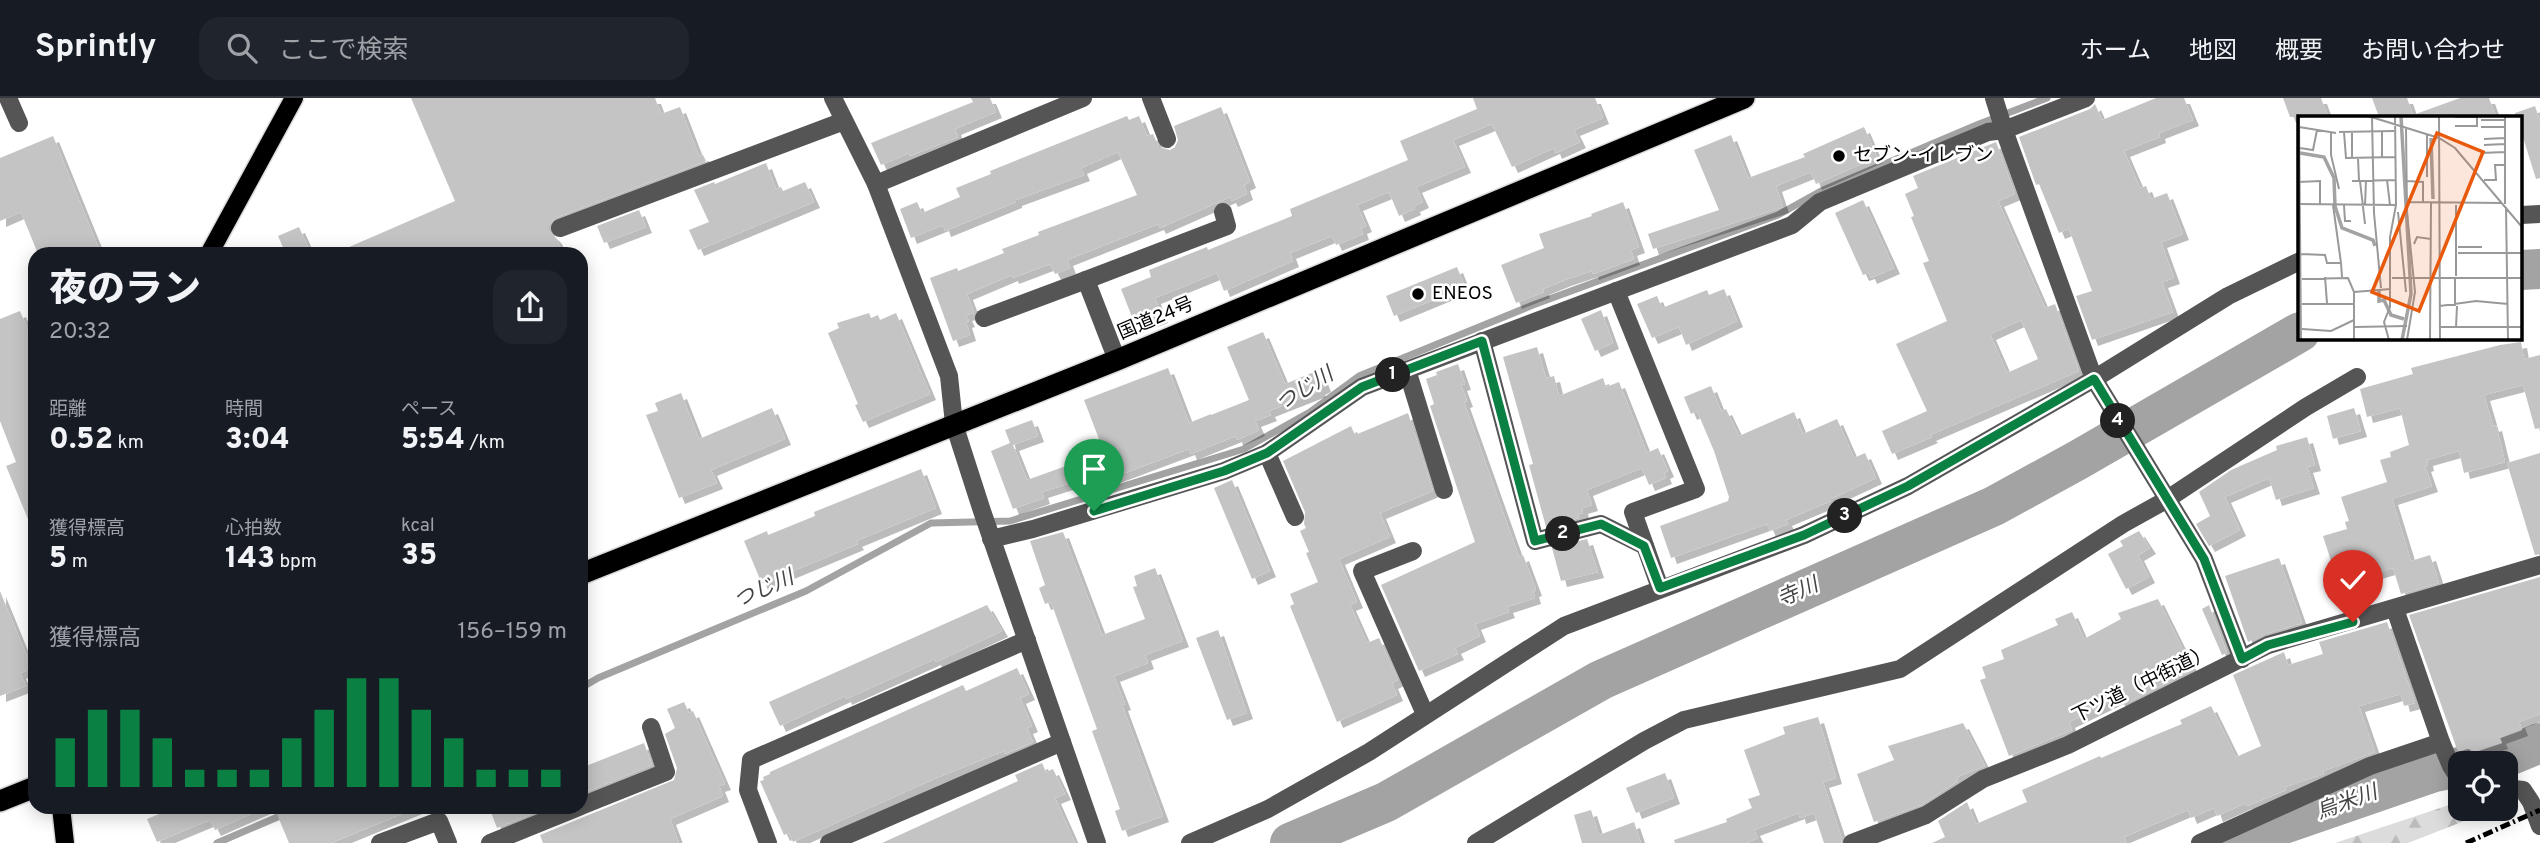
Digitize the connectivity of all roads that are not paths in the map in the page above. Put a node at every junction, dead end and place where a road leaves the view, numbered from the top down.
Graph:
1 (8, 98) edge
2 (294, 98) edge
3 (833, 98) edge
4 (1083, 98) edge
5 (1151, 98) edge
6 (1744, 98) edge
7 (2086, 98) edge
8 (1999, 116) edge
9 (844, 121) junction
10 (19, 123) dead end
11 (1167, 139) dead end
12 (876, 184) junction
13 (1223, 212) dead end
14 (2540, 214) edge
15 (2522, 215) edge
16 (560, 228) dead end
17 (213, 247) edge
18 (2298, 262) edge
19 (1086, 280) junction
20 (1616, 291) junction
21 (984, 318) dead end
22 (1482, 341) junction
23 (1117, 360) junction
24 (1407, 370) junction
25 (2357, 377) dead end
26 (2096, 383) junction
27 (954, 424) junction
28 (1267, 453) junction
29 (1444, 490) dead end
30 (2164, 497) junction
31 (1295, 517) dead end
32 (990, 534) junction
33 (1644, 546) junction
34 (1413, 551) dead end
35 (2540, 565) edge
36 (588, 571) edge
37 (1660, 588) junction
38 (2395, 608) junction
39 (1027, 640) junction
40 (2242, 659) junction
41 (1424, 714) junction
42 (651, 727) dead end
43 (1062, 742) junction
44 (2441, 742) junction
45 (2448, 759) edge
46 (2518, 789) edge
47 (28, 791) edge
48 (0, 802) edge
49 (588, 803) edge
50 (62, 814) edge
51 (561, 814) edge
52 (2540, 827) edge
53 (65, 843) edge
54 (380, 843) edge
55 (448, 843) edge
56 (490, 843) edge
57 (768, 843) edge
58 (829, 843) edge
59 (1097, 843) edge
60 (1190, 843) edge
61 (1476, 843) edge
62 (1852, 843) edge
63 (2200, 843) edge

1 - 10 street
2 - 17 main road
3 - 9 street
4 - 12 street
5 - 11 street
6 - 23 highway, 国道24号
7 - 8 street
8 - 20 street
8 - 26 street
9 - 12 street
9 - 16 street
12 - 27 street
13 - 19 street
14 - 15 street
18 - 26 street
19 - 21 street
19 - 23 street
20 - 22 street
20 - 33 street
22 - 24 street
22 - 33 street
23 - 27 highway, 国道24号
24 - 28 street
24 - 29 street
25 - 30 street
26 - 30 street
26 - 37 street
27 - 32 street
27 - 36 highway, 国道24号
28 - 31 street
28 - 32 street
30 - 40 street
30 - 61 street
32 - 39 street
33 - 37 street
34 - 41 street
35 - 38 street, 下ツ道（中街道）
37 - 41 street
38 - 40 street, 下ツ道（中街道）
38 - 44 street
39 - 43 street
39 - 57 street
40 - 62 street, 下ツ道（中街道）
41 - 60 street
42 - 49 street
43 - 58 street
43 - 59 street
44 - 45 street
44 - 63 street
46 - 52 street
47 - 48 highway
50 - 53 main road
51 - 56 street
54 - 55 street

